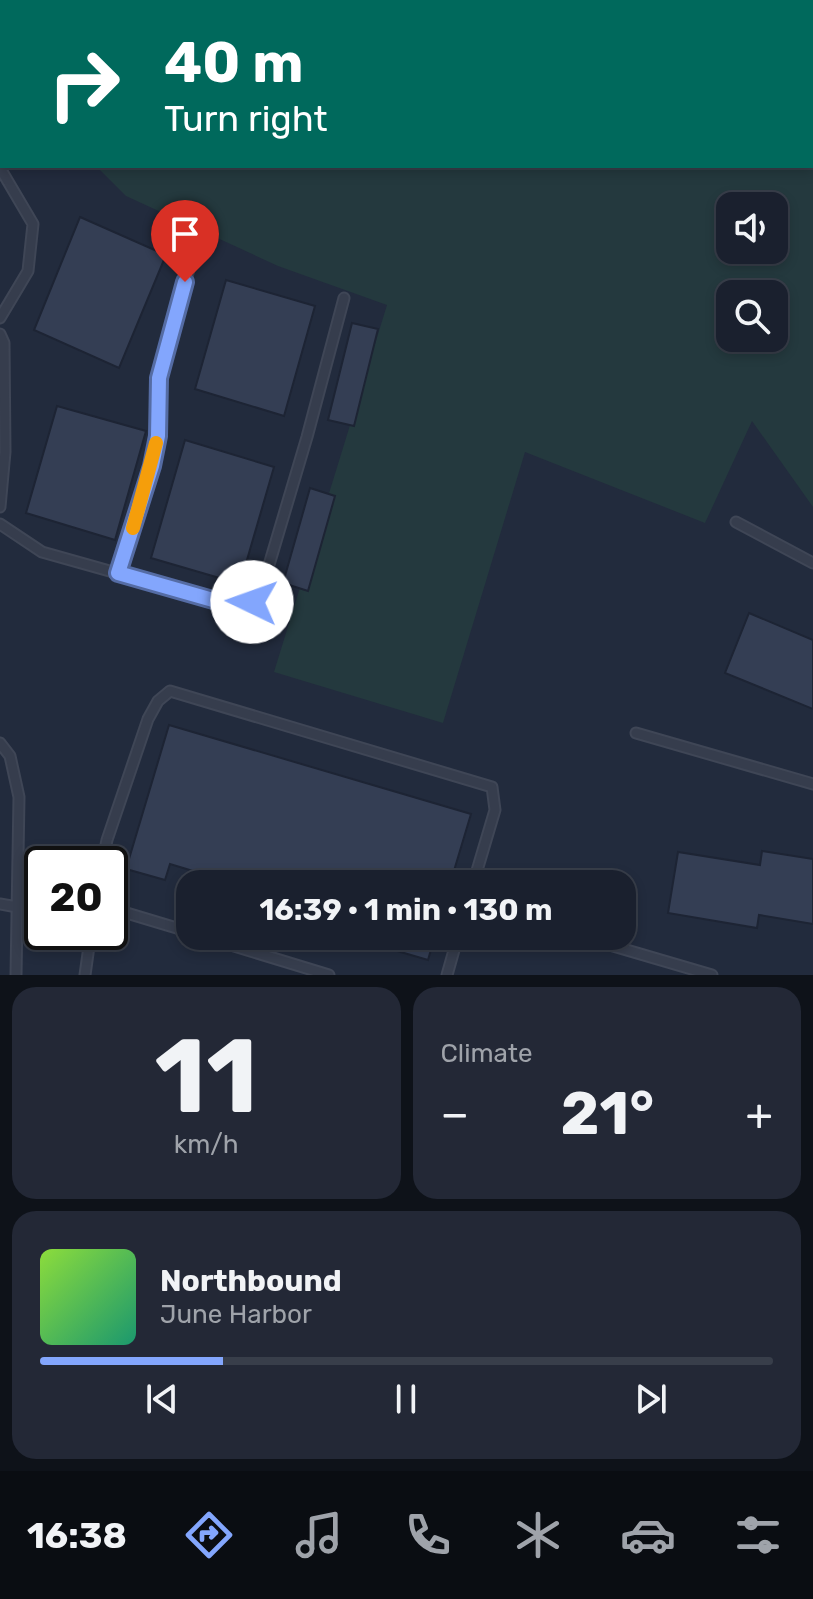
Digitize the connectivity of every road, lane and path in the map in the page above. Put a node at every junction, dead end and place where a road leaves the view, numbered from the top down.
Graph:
1 (0, 168) edge
2 (193, 256) dead end
3 (344, 298) dead end
4 (0, 318) edge
5 (0, 334) edge
6 (0, 507) edge
7 (736, 522) dead end
8 (0, 524) edge
9 (813, 563) edge
10 (118, 573) junction
11 (636, 733) dead end
12 (0, 743) edge
13 (813, 784) edge
14 (106, 846) edge
15 (477, 870) edge
16 (0, 904) edge
17 (17, 907) junction
18 (128, 913) edge
19 (176, 928) edge
20 (88, 950) edge
21 (247, 950) edge
22 (454, 950) edge
23 (627, 950) edge
24 (16, 975) edge
25 (85, 975) edge
26 (329, 975) edge
27 (447, 975) edge
28 (712, 975) edge

1 - 4 lane
2 - 10 lane
3 - 10 lane
5 - 6 lane
7 - 9 lane
8 - 10 lane
11 - 13 lane
12 - 17 lane
14 - 15 lane
16 - 17 lane
17 - 24 lane
18 - 19 lane
20 - 25 lane
21 - 26 lane
22 - 27 lane
23 - 28 lane

